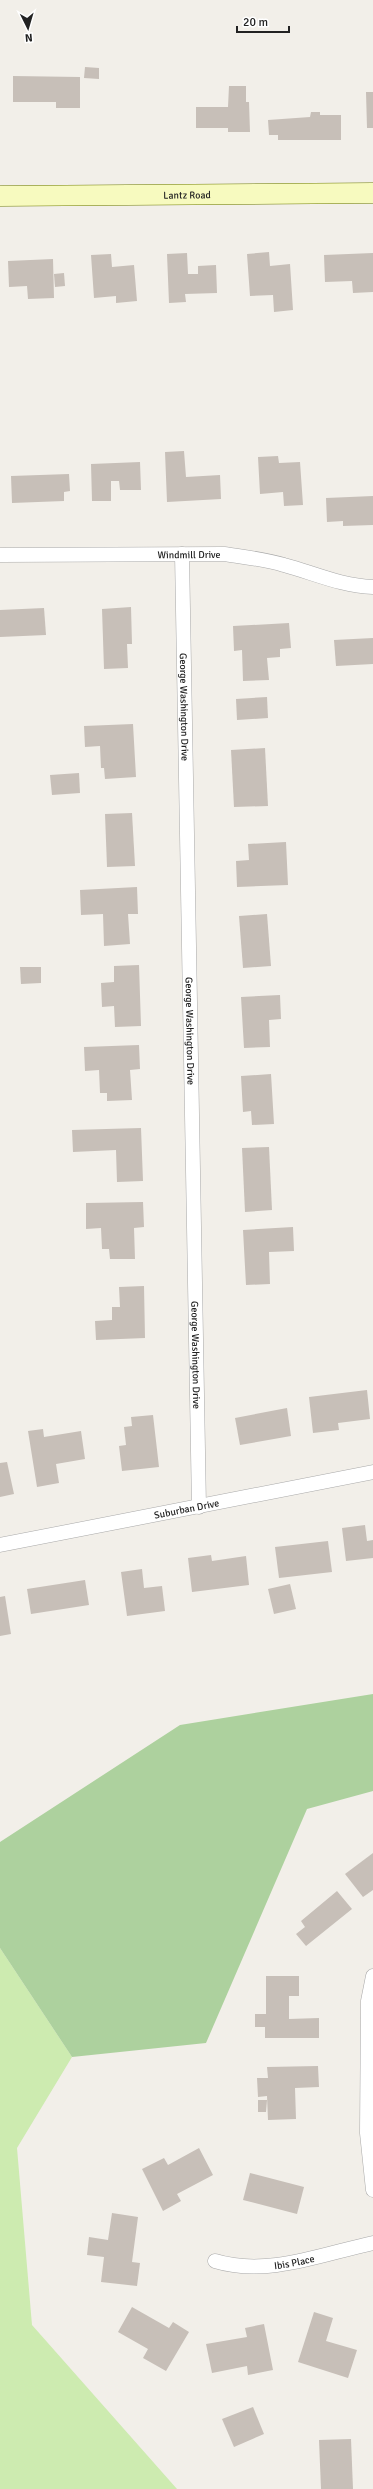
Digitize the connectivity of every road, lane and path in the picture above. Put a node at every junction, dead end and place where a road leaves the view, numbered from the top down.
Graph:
1 (373, 193) edge
2 (0, 196) edge
3 (182, 554) junction
4 (0, 555) edge
5 (373, 587) edge
6 (373, 1472) edge
7 (199, 1507) junction
8 (0, 1545) edge
9 (373, 1976) edge
10 (373, 2190) edge
11 (373, 2243) edge
12 (215, 2261) dead end

1 - 2 street, Lantz Road
3 - 4 street, Windmill Drive
3 - 5 street, Windmill Drive
3 - 7 street, George Washington Drive
6 - 7 street, Suburban Drive
7 - 8 street, Suburban Drive
9 - 10 street
11 - 12 street, Ibis Place

